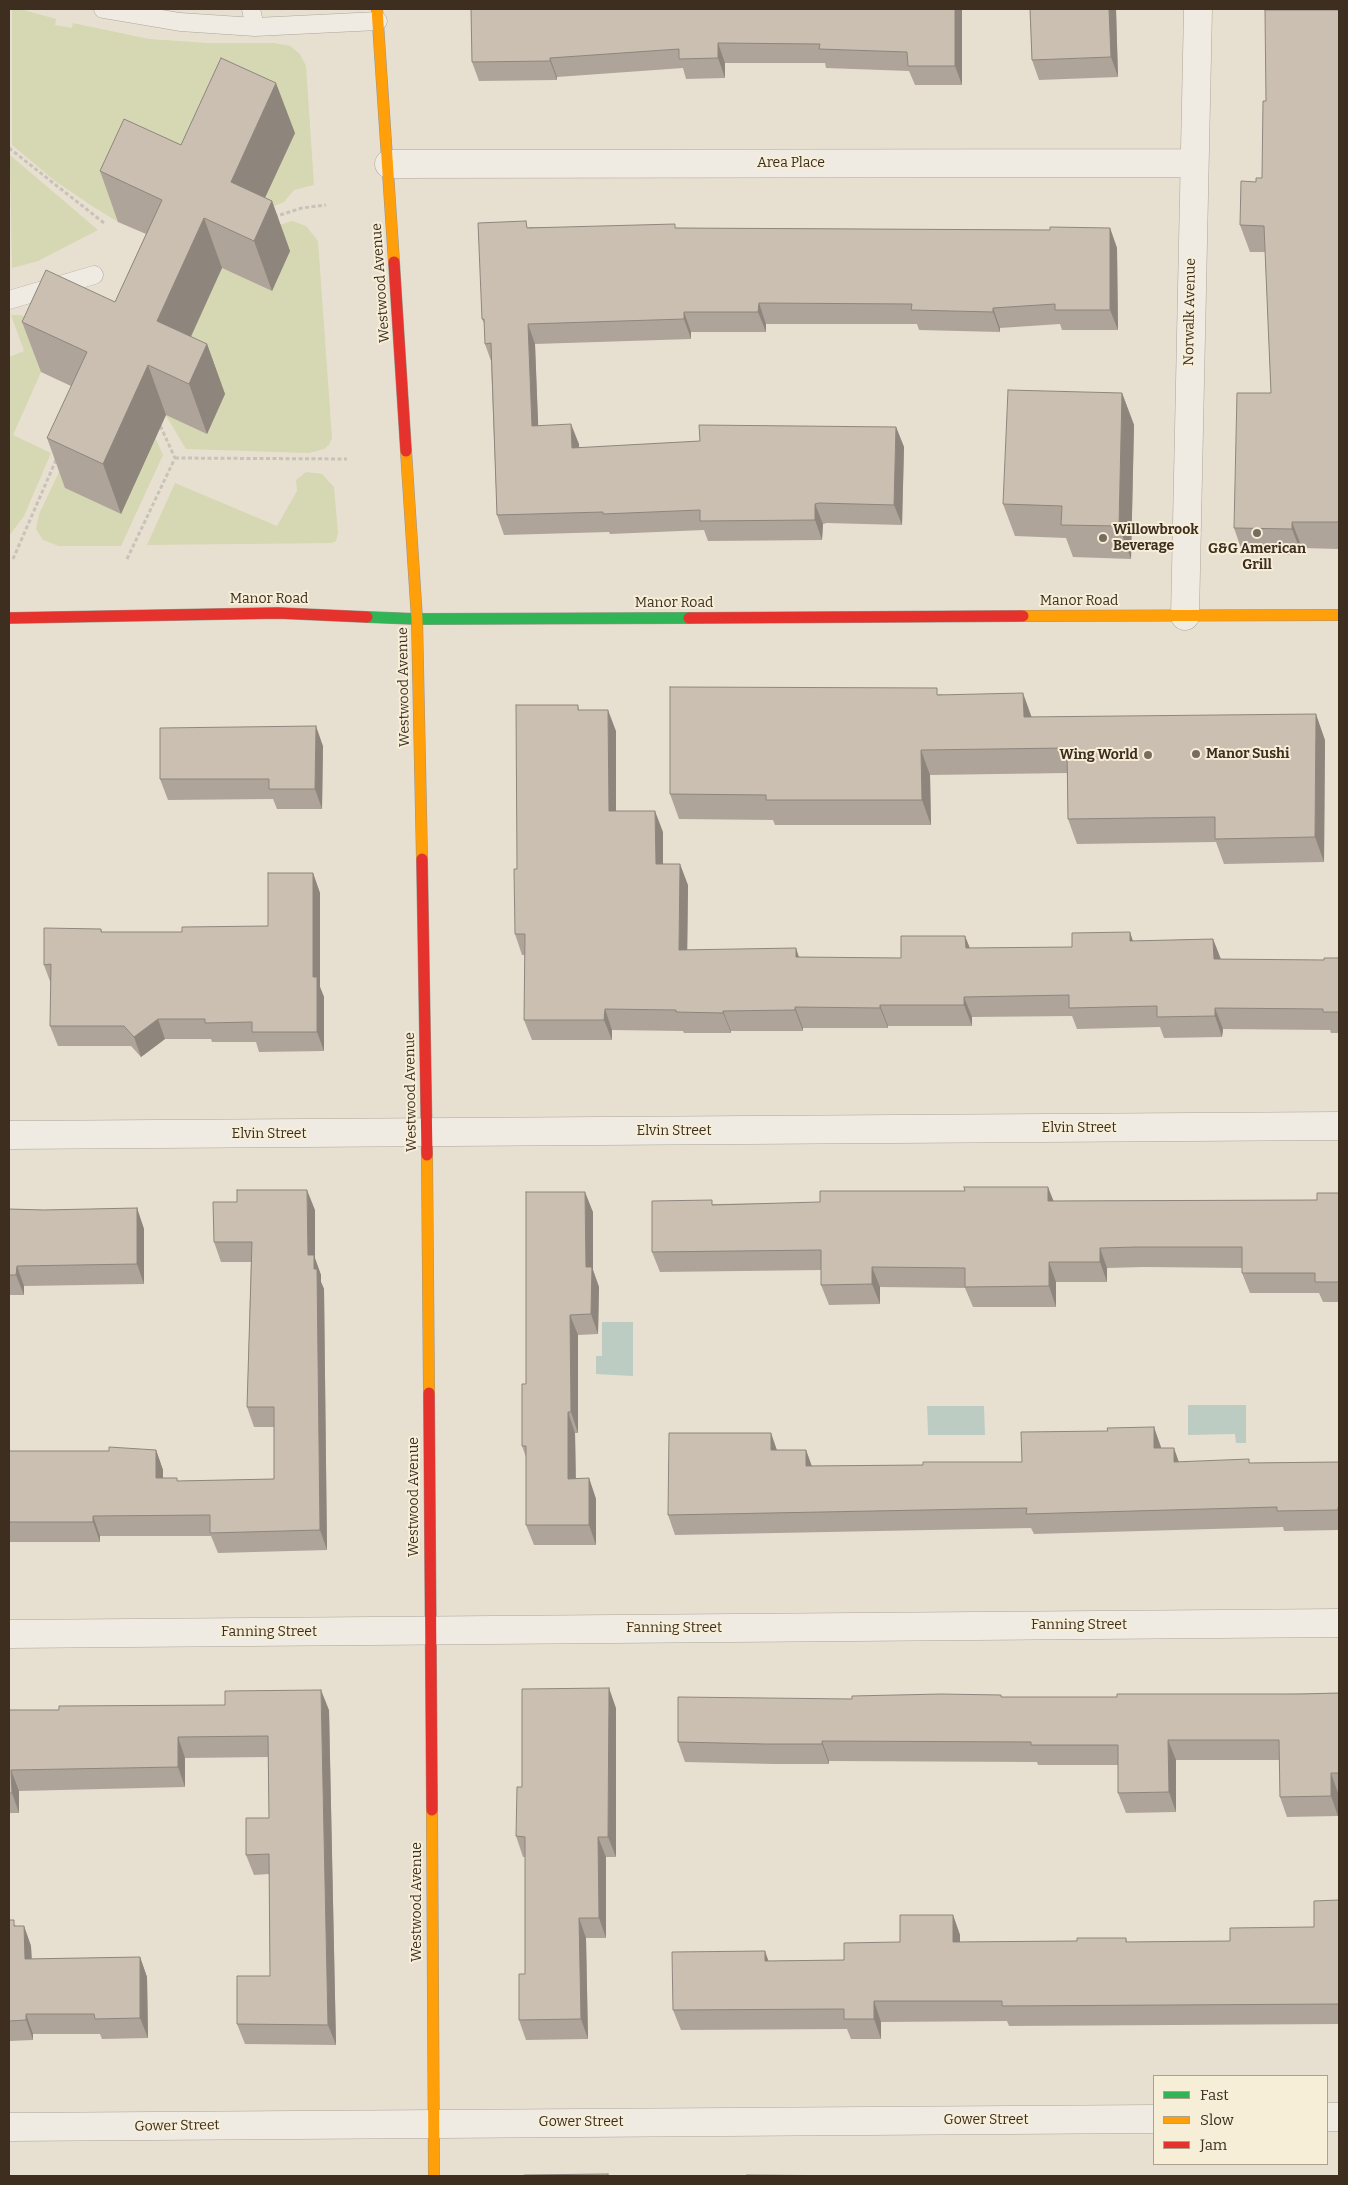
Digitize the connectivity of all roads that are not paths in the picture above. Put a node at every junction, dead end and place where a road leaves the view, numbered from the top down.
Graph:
1 (103, 9) edge
2 (251, 9) edge
3 (1198, 9) edge
4 (378, 15) edge
5 (255, 27) junction
6 (1194, 163) junction
7 (389, 164) junction
8 (94, 275) dead end
9 (9, 300) edge
10 (1339, 615) edge
11 (1184, 616) junction
12 (9, 618) edge
13 (417, 619) junction
14 (1339, 1126) edge
15 (427, 1134) junction
16 (9, 1135) edge
17 (1339, 1622) edge
18 (430, 1630) junction
19 (9, 1634) edge
20 (1153, 2119) edge
21 (434, 2123) junction
22 (9, 2128) edge
23 (434, 2176) edge

1 - 5 lane
2 - 5 lane
3 - 6 street, Norwalk Avenue
4 - 5 lane
4 - 7 street, Westwood Avenue
6 - 7 street, Area Place
6 - 11 street, Norwalk Avenue
7 - 13 street, Westwood Avenue
8 - 9 lane
10 - 11 street, Manor Road
11 - 13 street, Manor Road
12 - 13 street, Manor Road
13 - 15 street, Westwood Avenue
14 - 15 street, Elvin Street
15 - 16 street, Elvin Street
15 - 18 street, Westwood Avenue
17 - 18 street, Fanning Street
18 - 19 street, Fanning Street
18 - 21 street, Westwood Avenue
20 - 21 street, Gower Street
21 - 22 street, Gower Street
21 - 23 street, Westwood Avenue

